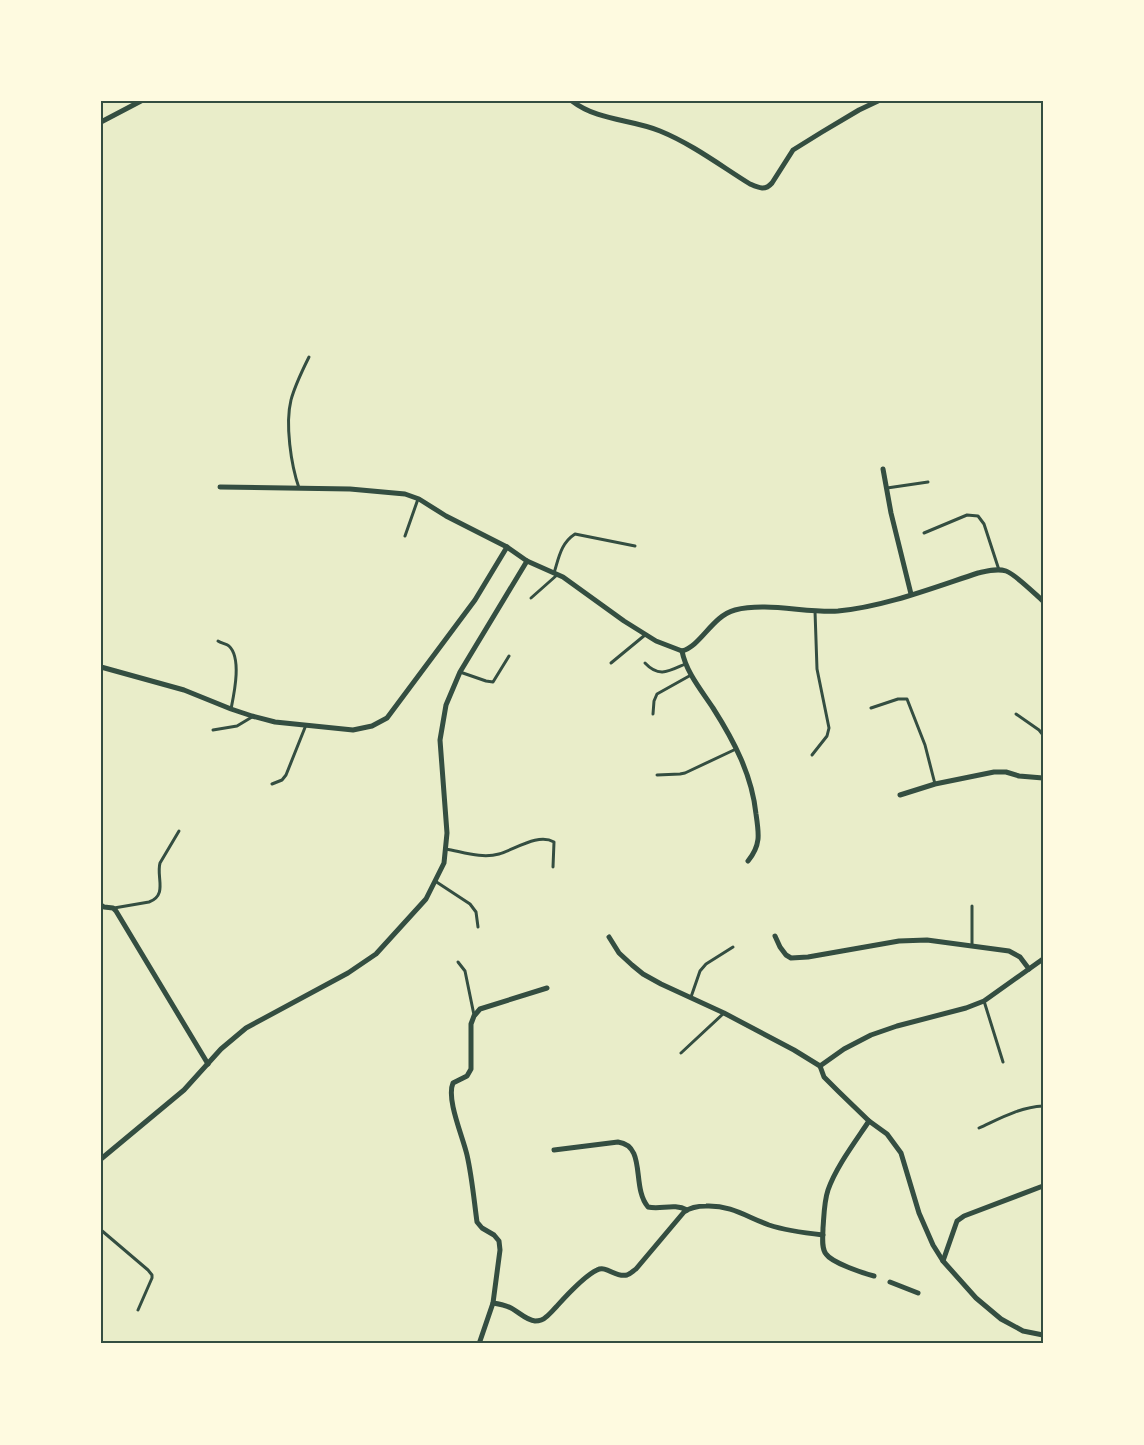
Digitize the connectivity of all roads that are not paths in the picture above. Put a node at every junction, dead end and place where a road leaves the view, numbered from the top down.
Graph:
1 (141, 101) edge
2 (572, 101) edge
3 (878, 101) edge
4 (101, 122) edge
5 (309, 357) dead end
6 (883, 469) dead end
7 (928, 482) dead end
8 (220, 487) dead end
9 (300, 488) junction
10 (887, 488) junction
11 (419, 499) junction
12 (924, 533) dead end
13 (406, 536) dead end
14 (635, 546) dead end
15 (508, 548) junction
16 (527, 560) junction
17 (999, 570) junction
18 (556, 574) junction
19 (911, 594) junction
20 (531, 598) dead end
21 (1043, 601) edge
22 (816, 611) junction
23 (645, 634) junction
24 (218, 641) dead end
25 (682, 651) junction
26 (509, 656) dead end
27 (611, 663) dead end
28 (645, 664) dead end
29 (685, 664) junction
30 (101, 666) edge
31 (460, 672) junction
32 (691, 675) junction
33 (871, 708) dead end
34 (231, 709) junction
35 (653, 714) dead end
36 (1016, 714) dead end
37 (252, 716) junction
38 (306, 725) junction
39 (213, 730) dead end
40 (1043, 735) edge
41 (736, 748) junction
42 (812, 755) dead end
43 (656, 775) dead end
44 (1043, 778) edge
45 (272, 784) dead end
46 (935, 784) junction
47 (900, 795) dead end
48 (179, 831) dead end
49 (445, 848) junction
50 (748, 861) dead end
51 (553, 867) dead end
52 (434, 881) junction
53 (101, 905) edge
54 (972, 906) dead end
55 (114, 909) junction
56 (478, 926) dead end
57 (775, 936) dead end
58 (609, 937) dead end
59 (972, 946) junction
60 (733, 947) dead end
61 (1043, 959) edge
62 (458, 962) dead end
63 (1029, 969) junction
64 (547, 988) dead end
65 (691, 998) junction
66 (984, 1001) junction
67 (724, 1013) junction
68 (474, 1016) junction
69 (681, 1053) dead end
70 (1003, 1062) dead end
71 (208, 1064) junction
72 (820, 1066) junction
73 (1043, 1106) edge
74 (869, 1122) junction
75 (978, 1128) dead end
76 (554, 1150) dead end
77 (101, 1159) edge
78 (1043, 1186) edge
79 (687, 1210) junction
80 (101, 1230) edge
81 (823, 1236) junction
82 (943, 1261) junction
83 (874, 1276) dead end
84 (890, 1282) dead end
85 (918, 1293) dead end
86 (493, 1302) junction
87 (138, 1310) dead end
88 (1043, 1334) edge
89 (479, 1344) edge

1 - 4 street
2 - 3 street
5 - 9 lane
6 - 10 street
7 - 10 lane
8 - 9 street
9 - 11 street
10 - 19 street
11 - 13 lane
11 - 15 street
12 - 17 lane
14 - 18 lane
15 - 16 street
15 - 38 street
16 - 18 street
16 - 31 street
17 - 19 street
17 - 21 street
18 - 20 lane
18 - 23 street
19 - 22 street
22 - 25 street
22 - 42 lane
23 - 25 street
23 - 27 lane
24 - 34 lane
25 - 29 street
26 - 31 lane
28 - 29 lane
29 - 32 street
30 - 34 street
31 - 49 street
32 - 35 lane
32 - 41 street
33 - 46 lane
34 - 37 street
36 - 40 lane
37 - 38 street
37 - 39 lane
38 - 45 lane
41 - 43 lane
41 - 50 street
44 - 46 street
46 - 47 street
48 - 55 lane
49 - 51 lane
49 - 52 street
52 - 56 lane
52 - 71 street
53 - 55 street
54 - 59 lane
55 - 71 street
57 - 59 street
58 - 65 street
59 - 63 street
60 - 65 lane
61 - 63 street
62 - 68 lane
63 - 66 street
64 - 68 street
65 - 67 street
66 - 70 lane
66 - 72 street
67 - 69 lane
67 - 72 street
68 - 86 street
71 - 77 street
72 - 74 street
73 - 75 lane
74 - 81 street
74 - 82 street
76 - 79 street
78 - 82 street
79 - 81 street
79 - 86 street
80 - 87 lane
81 - 83 street
82 - 88 street
84 - 85 street
86 - 89 street

